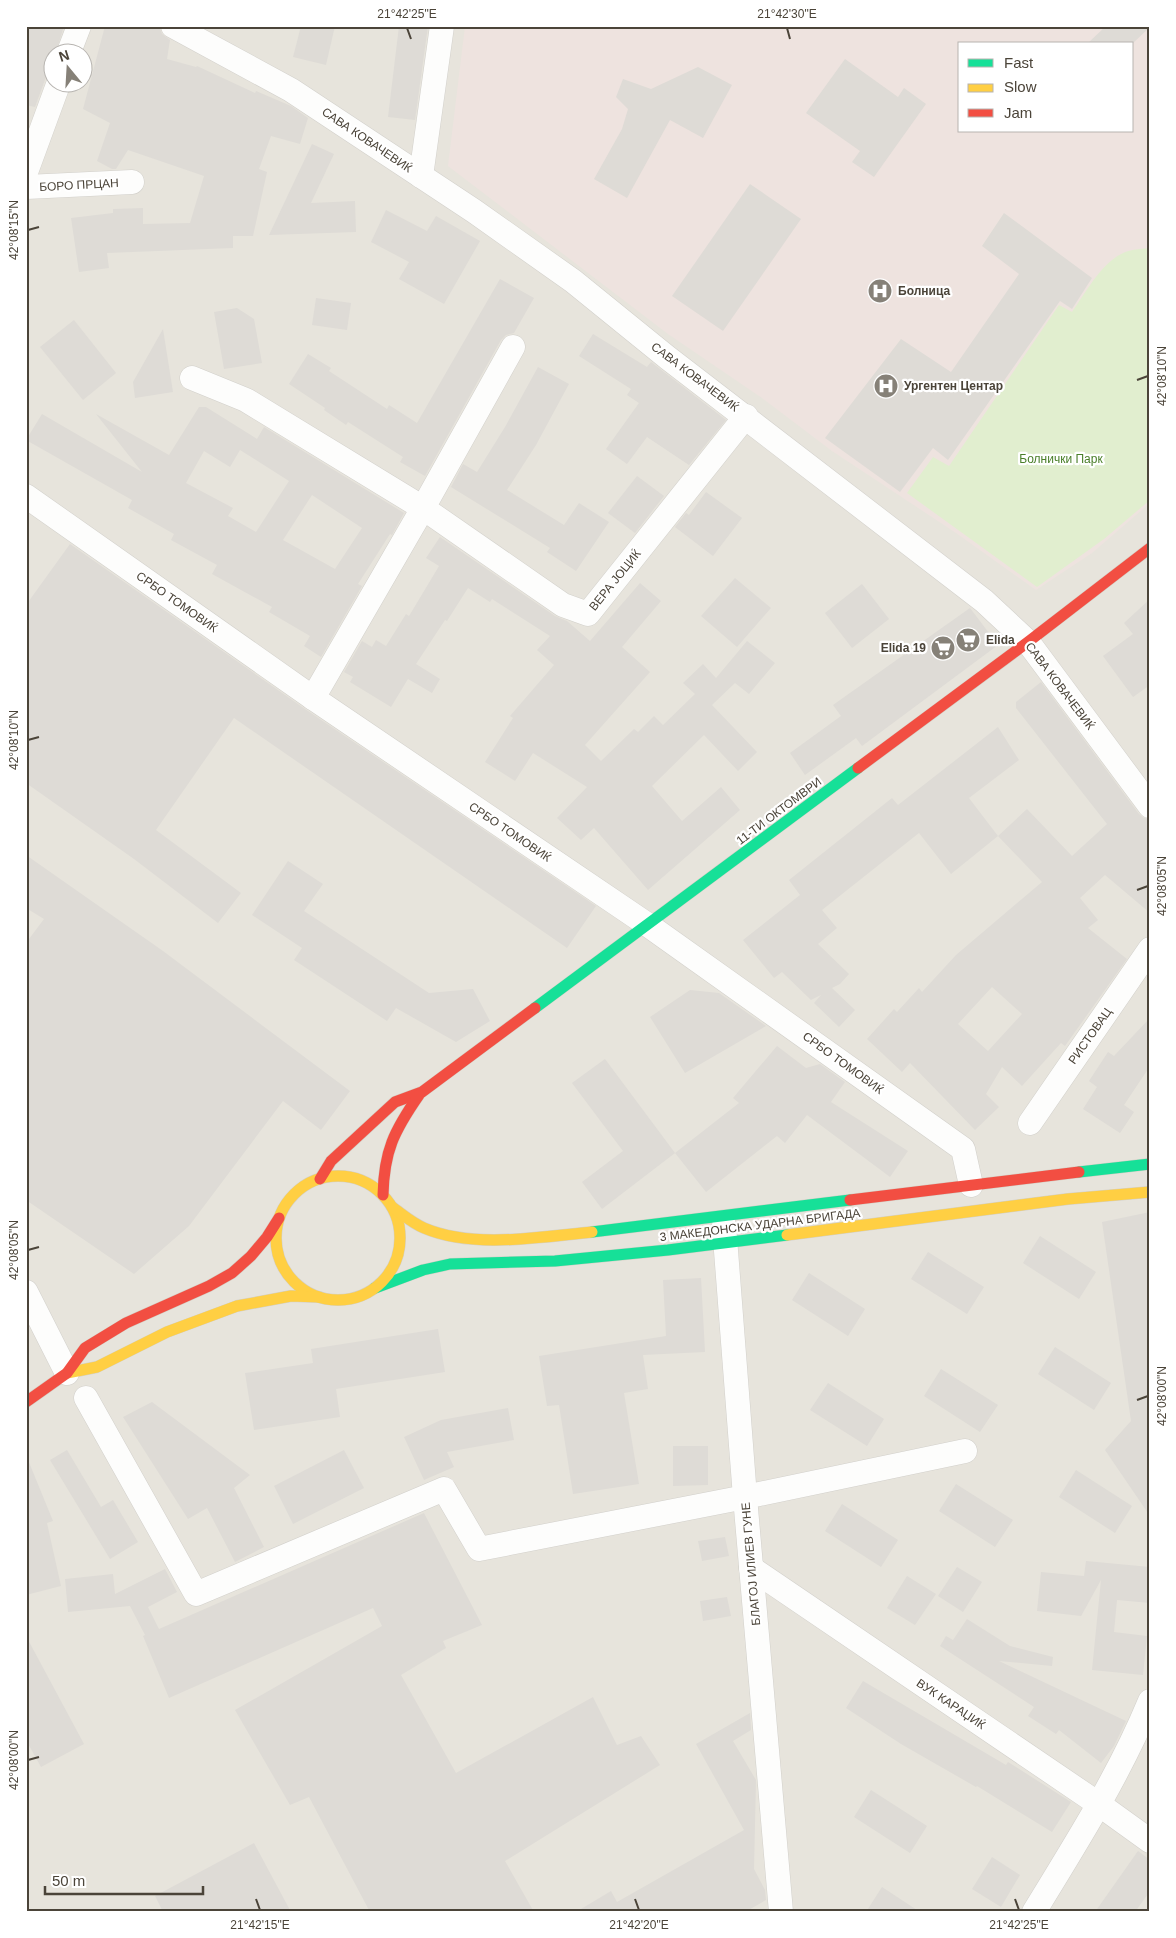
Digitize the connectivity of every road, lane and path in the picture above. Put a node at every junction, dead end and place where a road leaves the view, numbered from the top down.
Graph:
1 (79, 26) edge
2 (173, 26) edge
3 (442, 26) edge
4 (73, 42) edge
5 (54, 92) edge
6 (26, 172) edge
7 (421, 176) junction
8 (132, 182) dead end
9 (26, 187) edge
10 (513, 347) dead end
11 (192, 378) dead end
12 (746, 416) junction
13 (26, 496) edge
14 (423, 508) junction
15 (1150, 548) edge
16 (1028, 642) junction
17 (313, 698) junction
18 (1150, 806) edge
19 (648, 925) junction
20 (1150, 949) edge
21 (422, 1092) junction
22 (1030, 1123) dead end
23 (1150, 1164) edge
24 (320, 1179) junction
25 (971, 1185) junction
26 (1150, 1192) edge
27 (383, 1194) junction
28 (392, 1207) junction
29 (282, 1212) junction
30 (723, 1216) junction
31 (726, 1243) junction
32 (376, 1288) junction
33 (26, 1292) edge
34 (319, 1297) junction
35 (67, 1372) junction
36 (86, 1398) dead end
37 (26, 1402) edge
38 (965, 1451) dead end
39 (745, 1497) junction
40 (751, 1568) junction
41 (1150, 1701) edge
42 (1100, 1805) junction
43 (1150, 1841) edge
44 (780, 1912) edge
45 (1034, 1912) edge

1 - 4 street
2 - 7 street, САВА КОВАЧЕВИЌ
3 - 7 street
5 - 6 street
7 - 12 street, САВА КОВАЧЕВИЌ
8 - 9 street, БОРО ПРЦАН
10 - 14 street
11 - 14 street, ВЕРА ЈОЦИЌ
12 - 14 street, ВЕРА ЈОЦИЌ
12 - 16 street, САВА КОВАЧЕВИЌ
13 - 17 street, СРБО ТОМОВИЌ
14 - 17 street
15 - 16 main road, 11-ТИ ОКТОМВРИ
16 - 18 street, САВА КОВАЧЕВИЌ
16 - 19 main road, 11-ТИ ОКТОМВРИ
17 - 19 street, СРБО ТОМОВИЌ
19 - 21 main road, 11-ТИ ОКТОМВРИ
19 - 25 street, СРБО ТОМОВИЌ
20 - 22 street, РИСТОВАЦ
21 - 24 main road
21 - 27 main road
23 - 25 main road, 3 МАКЕДОНСКА УДАРНА БРИГАДА
24 - 27 main road
24 - 29 main road
25 - 30 main road, 3 МАКЕДОНСКА УДАРНА БРИГАДА
26 - 31 main road, 3 МАКЕДОНСКА УДАРНА БРИГАДА
27 - 28 main road
28 - 30 main road, 3 МАКЕДОНСКА УДАРНА БРИГАДА
28 - 32 main road
29 - 34 main road
29 - 35 main road
30 - 31 street, БЛАГОЈ ИЛИЕВ ГУНЕ
31 - 32 main road, 3 МАКЕДОНСКА УДАРНА БРИГАДА
31 - 39 street, БЛАГОЈ ИЛИЕВ ГУНЕ
32 - 34 main road
33 - 35 street
34 - 35 main road
35 - 37 main road
36 - 39 street
38 - 39 street
39 - 40 street, БЛАГОЈ ИЛИЕВ ГУНЕ
40 - 42 street, ВУК КАРАЏИЌ
40 - 44 street, БЛАГОЈ ИЛИЕВ ГУНЕ
41 - 42 street
42 - 43 street, ВУК КАРАЏИЌ
42 - 45 street

